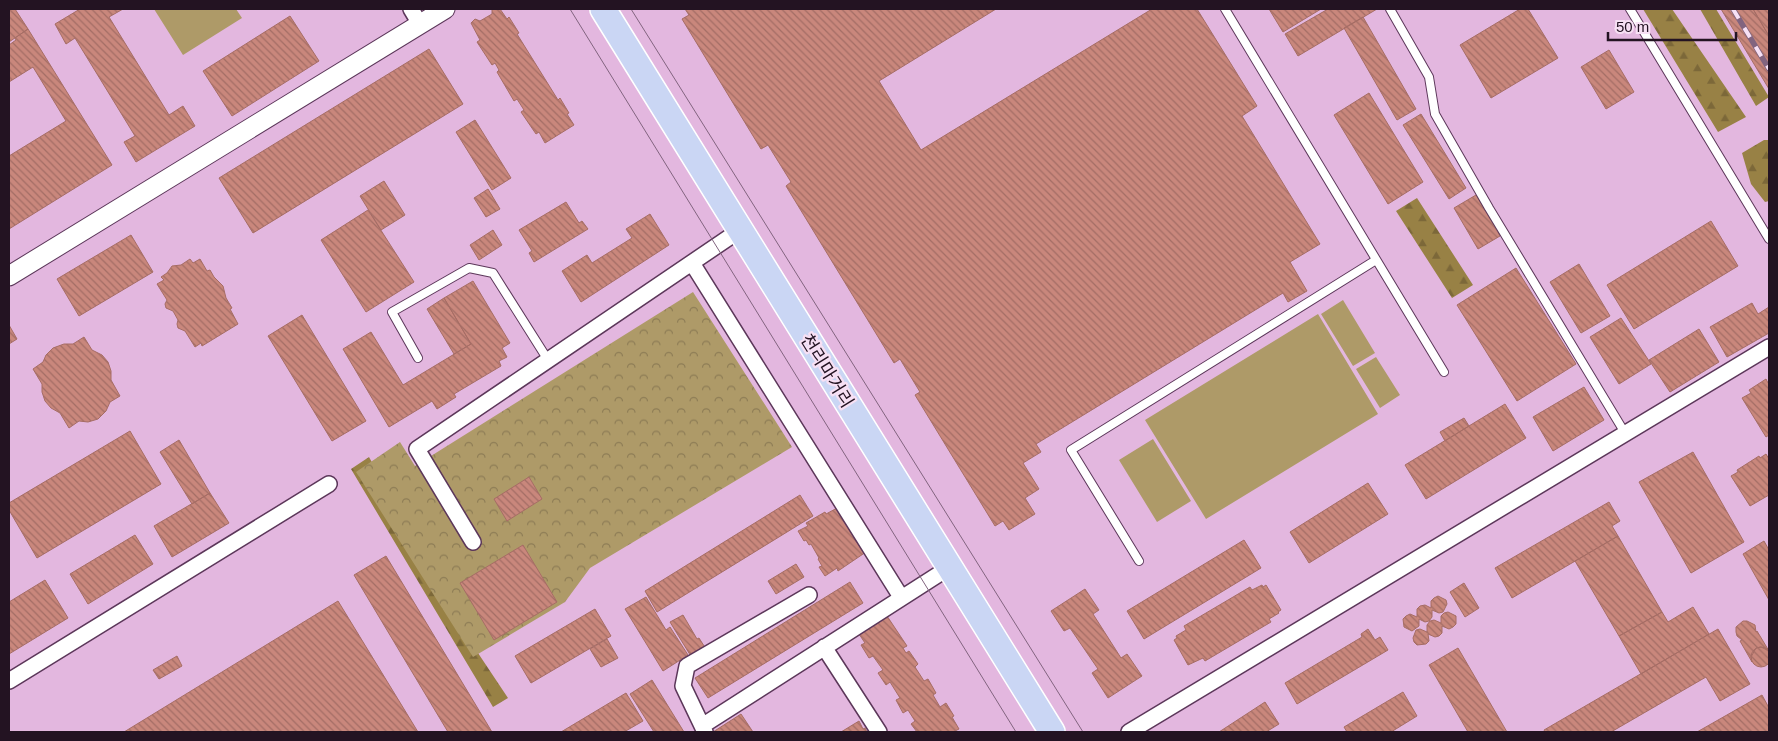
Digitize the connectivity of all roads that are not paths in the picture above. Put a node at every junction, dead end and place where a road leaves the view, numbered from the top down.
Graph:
1 (445, 9) edge
2 (603, 9) edge
3 (1224, 9) edge
4 (1390, 9) edge
5 (1630, 9) edge
6 (415, 16) edge
7 (740, 230) junction
8 (1769, 239) edge
9 (1376, 260) junction
10 (692, 263) junction
11 (9, 276) edge
12 (1769, 347) edge
13 (418, 358) dead end
14 (548, 360) junction
15 (1444, 372) dead end
16 (1625, 433) junction
17 (329, 484) dead end
18 (473, 542) dead end
19 (1139, 561) dead end
20 (950, 567) junction
21 (808, 595) dead end
22 (901, 597) junction
23 (824, 647) junction
24 (9, 681) edge
25 (703, 729) edge
26 (880, 732) edge
27 (1052, 732) edge
28 (1130, 732) edge

1 - 6 street
2 - 7 highway, 천리마거리
3 - 9 lane
4 - 16 lane
5 - 8 lane
6 - 11 street
7 - 10 street
7 - 20 highway, 천리마거리
9 - 15 lane
9 - 19 lane
10 - 14 street
10 - 22 street
12 - 16 street
13 - 14 lane
14 - 18 street
16 - 28 street
17 - 24 street
20 - 22 street
20 - 27 highway, 천리마거리
21 - 25 street
22 - 23 street
23 - 25 street
23 - 26 street

